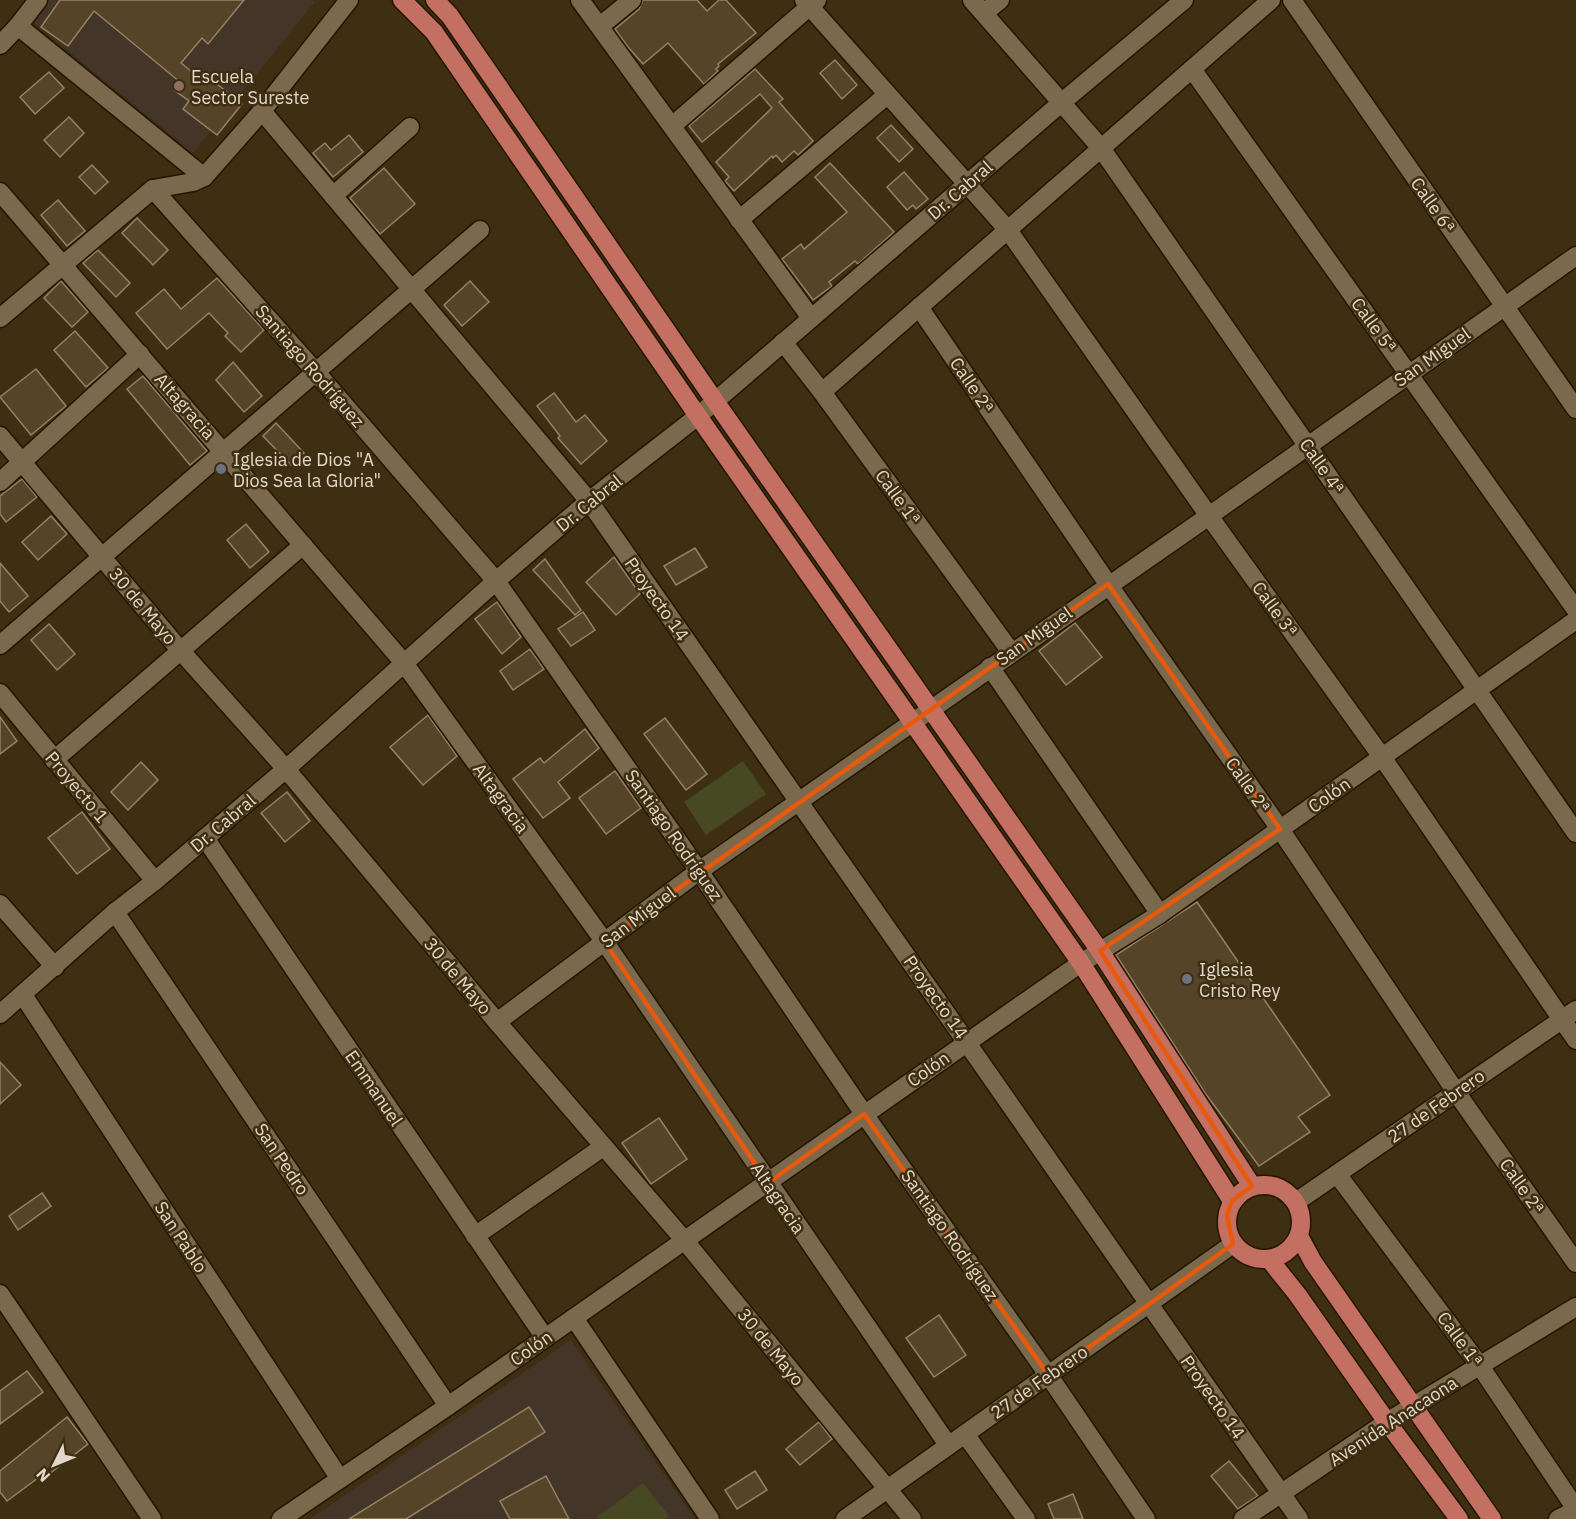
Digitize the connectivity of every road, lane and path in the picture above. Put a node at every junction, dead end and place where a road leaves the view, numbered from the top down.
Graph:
1 (38, 0) edge
2 (350, 0) edge
3 (402, 0) edge
4 (435, 0) edge
5 (580, 0) edge
6 (632, 0) edge
7 (1000, 0) edge
8 (1184, 0) edge
9 (1271, 0) edge
10 (1292, 0) edge
11 (810, 2) edge
12 (978, 7) edge
13 (18, 26) junction
14 (600, 26) junction
15 (0, 45) edge
16 (1192, 69) junction
17 (887, 95) junction
18 (1061, 103) junction
19 (262, 111) junction
20 (672, 126) junction
21 (411, 127) dead end
22 (1101, 148) junction
23 (204, 177) junction
24 (966, 185) junction
25 (153, 189) junction
26 (0, 192) edge
27 (333, 196) junction
28 (739, 219) junction
29 (480, 230) dead end
30 (1008, 230) junction
31 (1576, 256) edge
32 (63, 266) junction
33 (411, 289) junction
34 (1503, 306) junction
35 (919, 307) junction
36 (0, 318) edge
37 (811, 318) junction
38 (783, 342) junction
39 (140, 354) junction
40 (315, 371) junction
41 (1409, 373) junction
42 (822, 392) junction
43 (715, 401) junction
44 (1576, 409) edge
45 (698, 416) junction
46 (0, 436) edge
47 (1308, 446) junction
48 (223, 451) junction
49 (22, 462) junction
50 (0, 482) edge
51 (589, 501) junction
52 (1209, 516) junction
53 (303, 545) junction
54 (101, 557) junction
55 (496, 581) junction
56 (1108, 584) junction
57 (1576, 610) edge
58 (1576, 620) edge
59 (0, 645) edge
60 (180, 650) junction
61 (1011, 652) junction
62 (404, 663) junction
63 (990, 667) junction
64 (1478, 689) junction
65 (0, 693) edge
66 (930, 710) junction
67 (912, 722) junction
68 (1382, 758) junction
69 (54, 760) junction
70 (286, 769) junction
71 (799, 801) junction
72 (1280, 830) junction
73 (1576, 833) edge
74 (205, 838) junction
75 (699, 871) junction
76 (155, 881) junction
77 (0, 904) edge
78 (115, 912) junction
79 (1160, 914) junction
80 (604, 941) junction
81 (1100, 951) junction
82 (1081, 963) junction
83 (55, 967) junction
84 (23, 995) junction
85 (0, 1014) edge
86 (1569, 1015) edge
87 (497, 1022) junction
88 (1576, 1040) edge
89 (967, 1042) junction
90 (1456, 1092) junction
91 (864, 1114) junction
92 (603, 1147) junction
93 (1337, 1174) junction
94 (768, 1183) junction
95 (1252, 1186) junction
96 (1232, 1201) junction
97 (1296, 1202) junction
98 (475, 1236) junction
99 (1299, 1236) junction
100 (685, 1241) junction
101 (1233, 1244) junction
102 (1269, 1260) junction
103 (1576, 1263) edge
104 (0, 1294) edge
105 (1149, 1305) junction
106 (1576, 1307) edge
107 (574, 1318) junction
108 (545, 1338) junction
109 (1480, 1365) junction
110 (1049, 1376) junction
111 (448, 1406) junction
112 (1413, 1406) junction
113 (1387, 1422) junction
114 (965, 1434) junction
115 (948, 1446) junction
116 (340, 1479) junction
117 (888, 1490) junction
118 (1281, 1494) junction
119 (1576, 1509) edge
120 (152, 1519) edge
121 (281, 1519) edge
122 (710, 1519) edge
123 (844, 1519) edge
124 (912, 1519) edge
125 (1026, 1519) edge
126 (1146, 1519) edge
127 (1244, 1519) edge
128 (1299, 1519) edge
129 (1459, 1519) edge
130 (1492, 1519) edge
131 (1558, 1519) edge

1 - 13 street
2 - 19 street
3 - 45 main road
4 - 43 main road
5 - 14 street
6 - 14 street
7 - 12 street
8 - 18 street, Dr. Cabral
9 - 16 street
10 - 34 street, Calle 6ª
11 - 17 street, Calle 3ª
11 - 20 street
12 - 18 street, Calle 4ª
13 - 15 street
13 - 23 street
14 - 20 street
16 - 22 street
16 - 41 street, Calle 5ª
17 - 24 street, Calle 3ª
17 - 28 street
18 - 22 street, Calle 4ª
18 - 24 street, Dr. Cabral
19 - 23 street
19 - 27 street, Proyecto 14
20 - 28 street
21 - 27 street
22 - 30 street
22 - 47 street, Calle 4ª
23 - 25 street
24 - 30 street, Calle 3ª
24 - 37 street, Dr. Cabral
25 - 32 street
25 - 40 street, Santiago Rodríguez
26 - 32 street, Altagracia
27 - 33 street, Proyecto 14
28 - 37 street
29 - 33 street
30 - 35 street
30 - 52 street, Calle 3ª
31 - 34 street, San Miguel
32 - 36 street
32 - 39 street, Altagracia
33 - 40 street
33 - 51 street, Proyecto 14
34 - 41 street, San Miguel
34 - 44 street, Calle 6ª
35 - 42 street
35 - 56 street, Calle 2ª
37 - 38 street, Dr. Cabral
38 - 42 street, Calle 1ª
38 - 43 street, Dr. Cabral
39 - 48 street, Altagracia
39 - 49 street
40 - 48 street
40 - 55 street, Santiago Rodríguez
41 - 47 street, San Miguel
41 - 57 street, Calle 5ª
42 - 61 street, Calle 1ª
43 - 45 street, Dr. Cabral
43 - 66 main road
45 - 51 street, Dr. Cabral
45 - 67 main road
46 - 49 street, 30 de Mayo
47 - 52 street, San Miguel
47 - 64 street, Calle 4ª
48 - 53 street, Altagracia
48 - 54 street
49 - 50 street
49 - 54 street, 30 de Mayo
51 - 55 street, Dr. Cabral
51 - 71 street, Proyecto 14
52 - 56 street, San Miguel
52 - 68 street, Calle 3ª
53 - 60 street
53 - 62 street, Altagracia
54 - 59 street
54 - 60 street, 30 de Mayo
55 - 62 street, Dr. Cabral
55 - 75 street, Santiago Rodríguez
56 - 61 street, San Miguel
56 - 72 street, Calle 2ª
58 - 64 street, Colón
60 - 69 street
60 - 70 street, 30 de Mayo
61 - 63 street, San Miguel
62 - 70 street, Dr. Cabral
62 - 80 street, Altagracia
63 - 66 street, San Miguel
63 - 79 street
64 - 68 street, Colón
64 - 73 street, Calle 4ª
65 - 69 street, Proyecto 1
66 - 67 street, San Miguel
66 - 81 main road
67 - 71 street, San Miguel
67 - 82 main road
68 - 72 street, Colón
68 - 86 street, Calle 3ª
69 - 76 street, Proyecto 1
70 - 74 street, Dr. Cabral
70 - 87 street, 30 de Mayo
71 - 75 street, San Miguel
71 - 89 street, Proyecto 14
72 - 79 street, Colón
72 - 90 street, Calle 2ª
74 - 76 street, Dr. Cabral
74 - 98 street, Emmanuel
75 - 80 street, San Miguel
75 - 91 street, Santiago Rodríguez
76 - 78 street, Dr. Cabral
77 - 83 street
78 - 83 street, Dr. Cabral
78 - 111 street, San Pedro
79 - 81 street, Colón
80 - 87 street, San Miguel
80 - 94 street, Altagracia
81 - 82 street, Colón
81 - 95 main road
82 - 89 street, Colón
82 - 96 main road
83 - 84 street, Dr. Cabral
84 - 85 street, Dr. Cabral
84 - 116 street, San Pablo
86 - 88 street, Calle 3ª
86 - 90 street, 27 de Febrero
87 - 92 street, 30 de Mayo
89 - 91 street, Colón
89 - 105 street, Proyecto 14
90 - 93 street, 27 de Febrero
90 - 103 street, Calle 2ª
91 - 94 street, Colón
91 - 110 street, Santiago Rodríguez
92 - 98 street
92 - 100 street, 30 de Mayo
93 - 97 street, 27 de Febrero
93 - 109 street, Calle 1ª
94 - 100 street, Colón
94 - 115 street, Altagracia
95 - 96 main road
95 - 97 main road
96 - 101 main road
97 - 99 main road
98 - 108 street, Emmanuel
99 - 102 main road
99 - 112 main road
100 - 107 street, Colón
100 - 117 street, 30 de Mayo
101 - 102 main road
101 - 105 street, 27 de Febrero
102 - 113 main road
104 - 120 street
105 - 110 street, 27 de Febrero
105 - 118 street, Proyecto 14
106 - 109 street, Avenida Anacaona
107 - 108 street, Colón
107 - 122 street
108 - 111 street, Colón
109 - 112 street, Avenida Anacaona
109 - 119 street, Calle 1ª
110 - 114 street, 27 de Febrero
110 - 126 street, Santiago Rodríguez
111 - 116 street, Colón
112 - 113 street, Avenida Anacaona
112 - 130 main road
113 - 118 street, Avenida Anacaona
113 - 129 main road
114 - 115 street, 27 de Febrero
114 - 125 street
115 - 117 street, 27 de Febrero
116 - 121 street, Colón
117 - 123 street, 27 de Febrero
117 - 124 street, 30 de Mayo
118 - 127 street, Avenida Anacaona
118 - 128 street, Proyecto 14
119 - 131 street

